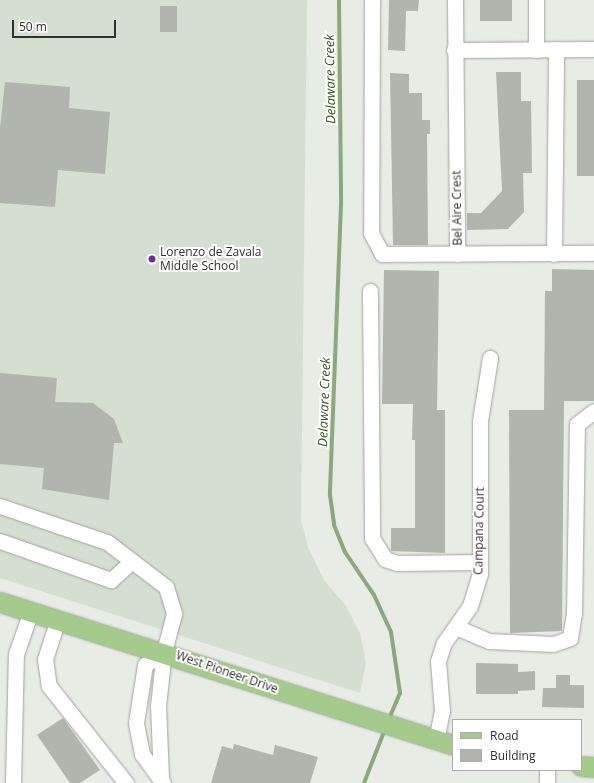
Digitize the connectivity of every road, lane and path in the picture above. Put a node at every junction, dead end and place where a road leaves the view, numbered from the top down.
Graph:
1 (372, 0) edge
2 (455, 0) edge
3 (536, 0) edge
4 (556, 49) junction
5 (594, 49) edge
6 (454, 50) junction
7 (536, 50) junction
8 (594, 253) edge
9 (457, 254) junction
10 (554, 254) junction
11 (370, 291) dead end
12 (490, 358) dead end
13 (594, 411) edge
14 (0, 506) edge
15 (0, 541) edge
16 (132, 561) junction
17 (480, 562) junction
18 (0, 602) edge
19 (31, 611) junction
20 (58, 619) junction
21 (456, 627) junction
22 (164, 651) junction
23 (437, 741) edge
24 (582, 766) edge
25 (594, 767) edge
26 (547, 771) edge
27 (162, 781) edge
28 (13, 783) edge
29 (126, 783) edge
30 (547, 783) edge

1 - 9 street
2 - 6 street, Bel Aire Crest
3 - 7 street
4 - 5 street
4 - 7 street
4 - 10 street
6 - 7 street
6 - 9 street, Bel Aire Crest
8 - 10 street, Bel Aire Crest
9 - 10 street, Bel Aire Crest
11 - 17 street
12 - 17 street, Campana Court
13 - 21 street
14 - 16 street
15 - 16 street
16 - 22 street
17 - 21 street, Campana Court
18 - 19 main road, West Pioneer Drive
19 - 20 main road, West Pioneer Drive
19 - 28 street
20 - 22 main road, West Pioneer Drive
20 - 29 street
21 - 23 street, Campana Court
22 - 23 main road, West Pioneer Drive
22 - 27 street
22 - 27 street
24 - 25 main road
26 - 30 street

